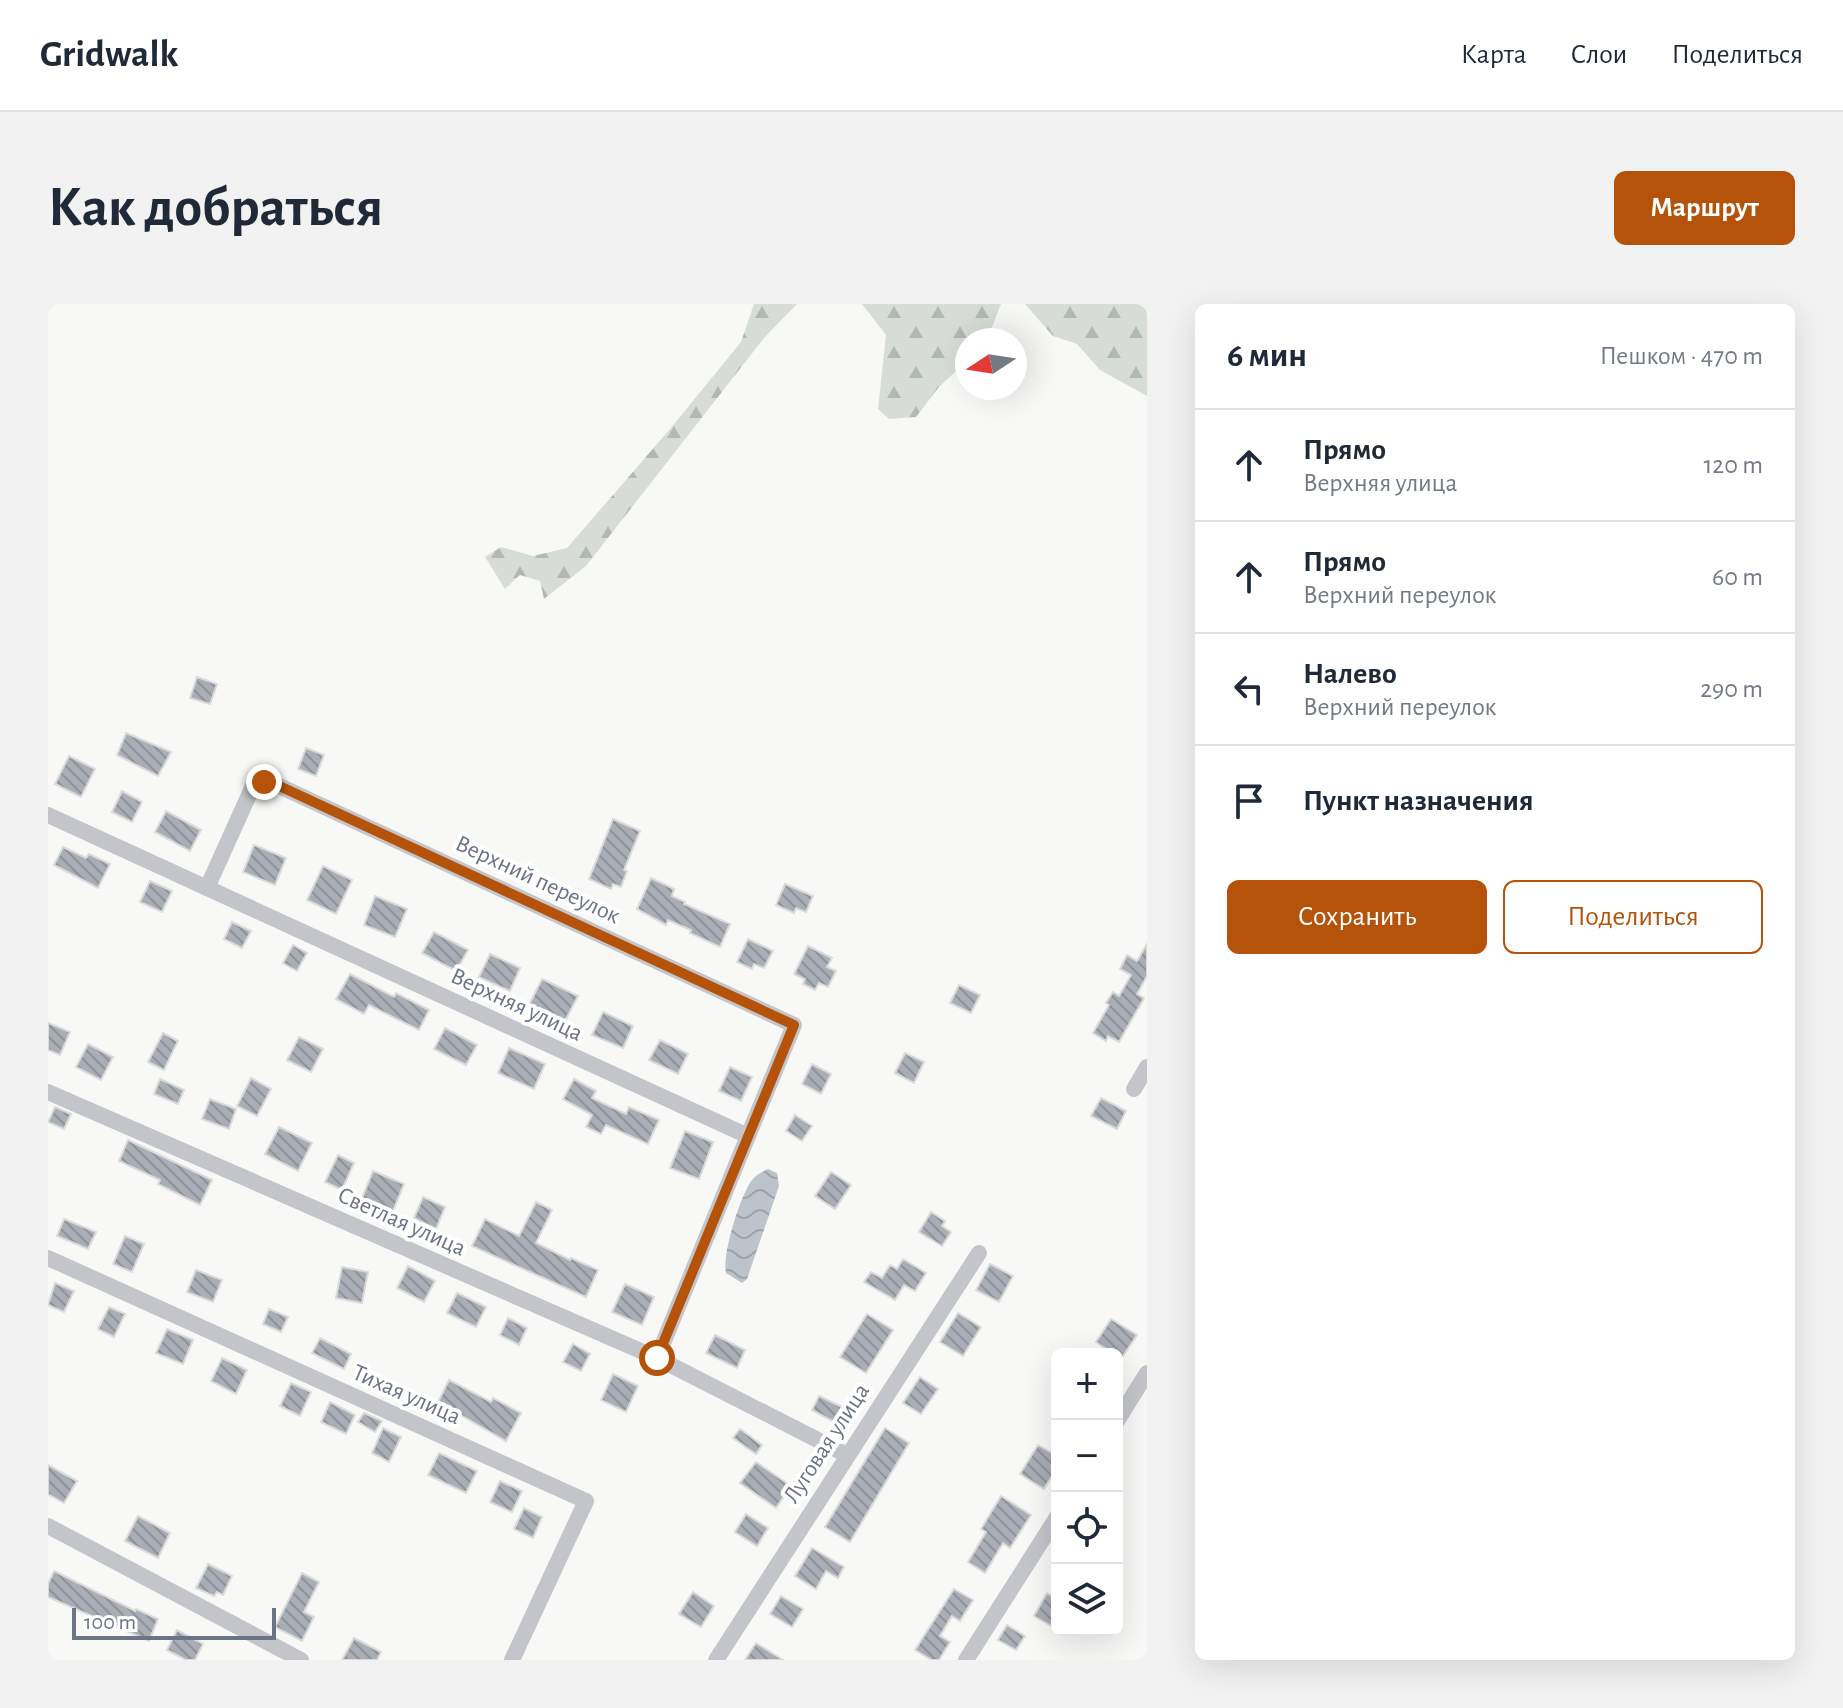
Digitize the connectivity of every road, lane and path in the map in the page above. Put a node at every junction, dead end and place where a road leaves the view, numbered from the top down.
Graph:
1 (48, 815) edge
2 (207, 888) junction
3 (1147, 1067) edge
4 (1134, 1089) dead end
5 (48, 1092) edge
6 (748, 1136) junction
7 (979, 1253) dead end
8 (48, 1258) edge
9 (657, 1358) junction
10 (1147, 1373) edge
11 (1118, 1420) edge
12 (847, 1455) junction
13 (48, 1526) edge
14 (1051, 1526) edge
15 (301, 1660) edge
16 (512, 1660) edge
17 (716, 1660) edge
18 (966, 1660) edge

1 - 2 street, Верхняя улица
2 - 6 street, Верхняя улица
2 - 6 street, Верхний переулок
3 - 4 street
5 - 9 street, Светлая улица
6 - 9 street
7 - 12 street, Луговая улица
8 - 16 street, Тихая улица
9 - 12 street, Светлая улица
10 - 11 street
12 - 17 street, Луговая улица
13 - 15 street
14 - 18 street

